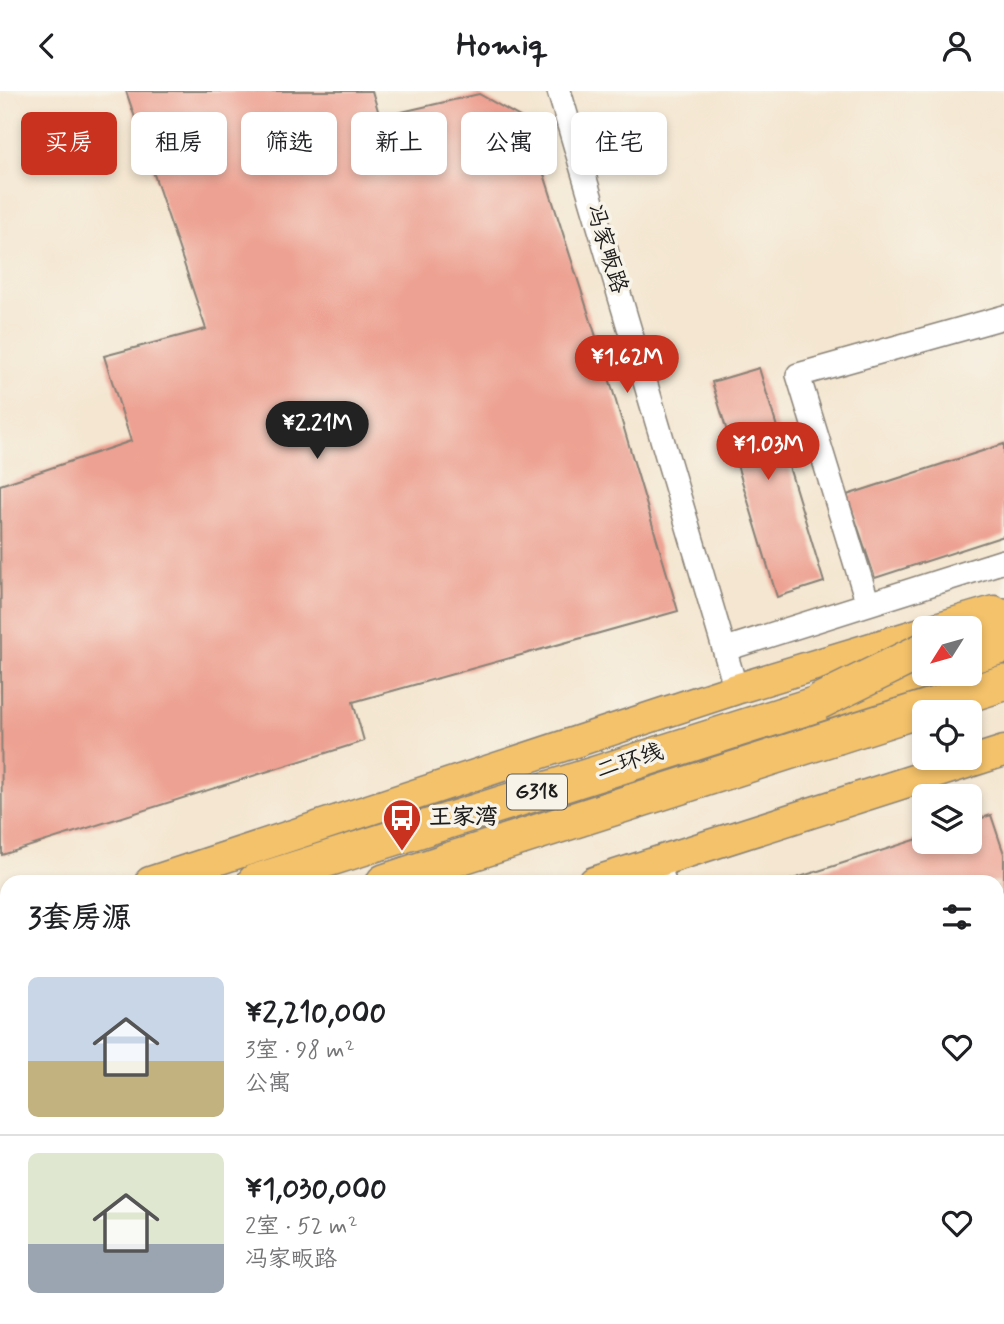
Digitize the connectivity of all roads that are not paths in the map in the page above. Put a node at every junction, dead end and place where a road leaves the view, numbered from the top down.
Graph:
1 (559, 91) edge
2 (1004, 317) edge
3 (1004, 561) edge
4 (868, 604) junction
5 (1004, 607) edge
6 (975, 616) edge
7 (1004, 616) edge
8 (982, 626) edge
9 (912, 636) edge
10 (1004, 645) edge
11 (726, 649) junction
12 (982, 652) edge
13 (912, 656) edge
14 (912, 674) edge
15 (1004, 683) edge
16 (736, 689) junction
17 (1004, 701) edge
18 (818, 702) junction
19 (982, 706) edge
20 (912, 721) edge
21 (838, 736) junction
22 (1004, 751) edge
23 (661, 872) edge
24 (171, 875) edge
25 (278, 875) edge
26 (406, 875) edge
27 (641, 875) edge

1 - 11 street, 冯家畈路
2 - 4 street
3 - 4 street
4 - 11 street
5 - 6 main road
7 - 8 highway
9 - 16 main road
10 - 12 highway
11 - 16 street, 冯家畈路
13 - 18 highway, bridge
14 - 18 highway, 二环线 / G318, bridge
15 - 21 highway, 二环线 / G318
16 - 24 main road
17 - 19 highway
18 - 25 highway, 二环线 / G318
20 - 21 highway, 二环线
21 - 26 highway, 二环线 / G318, bridge
22 - 23 main road
23 - 27 main road

